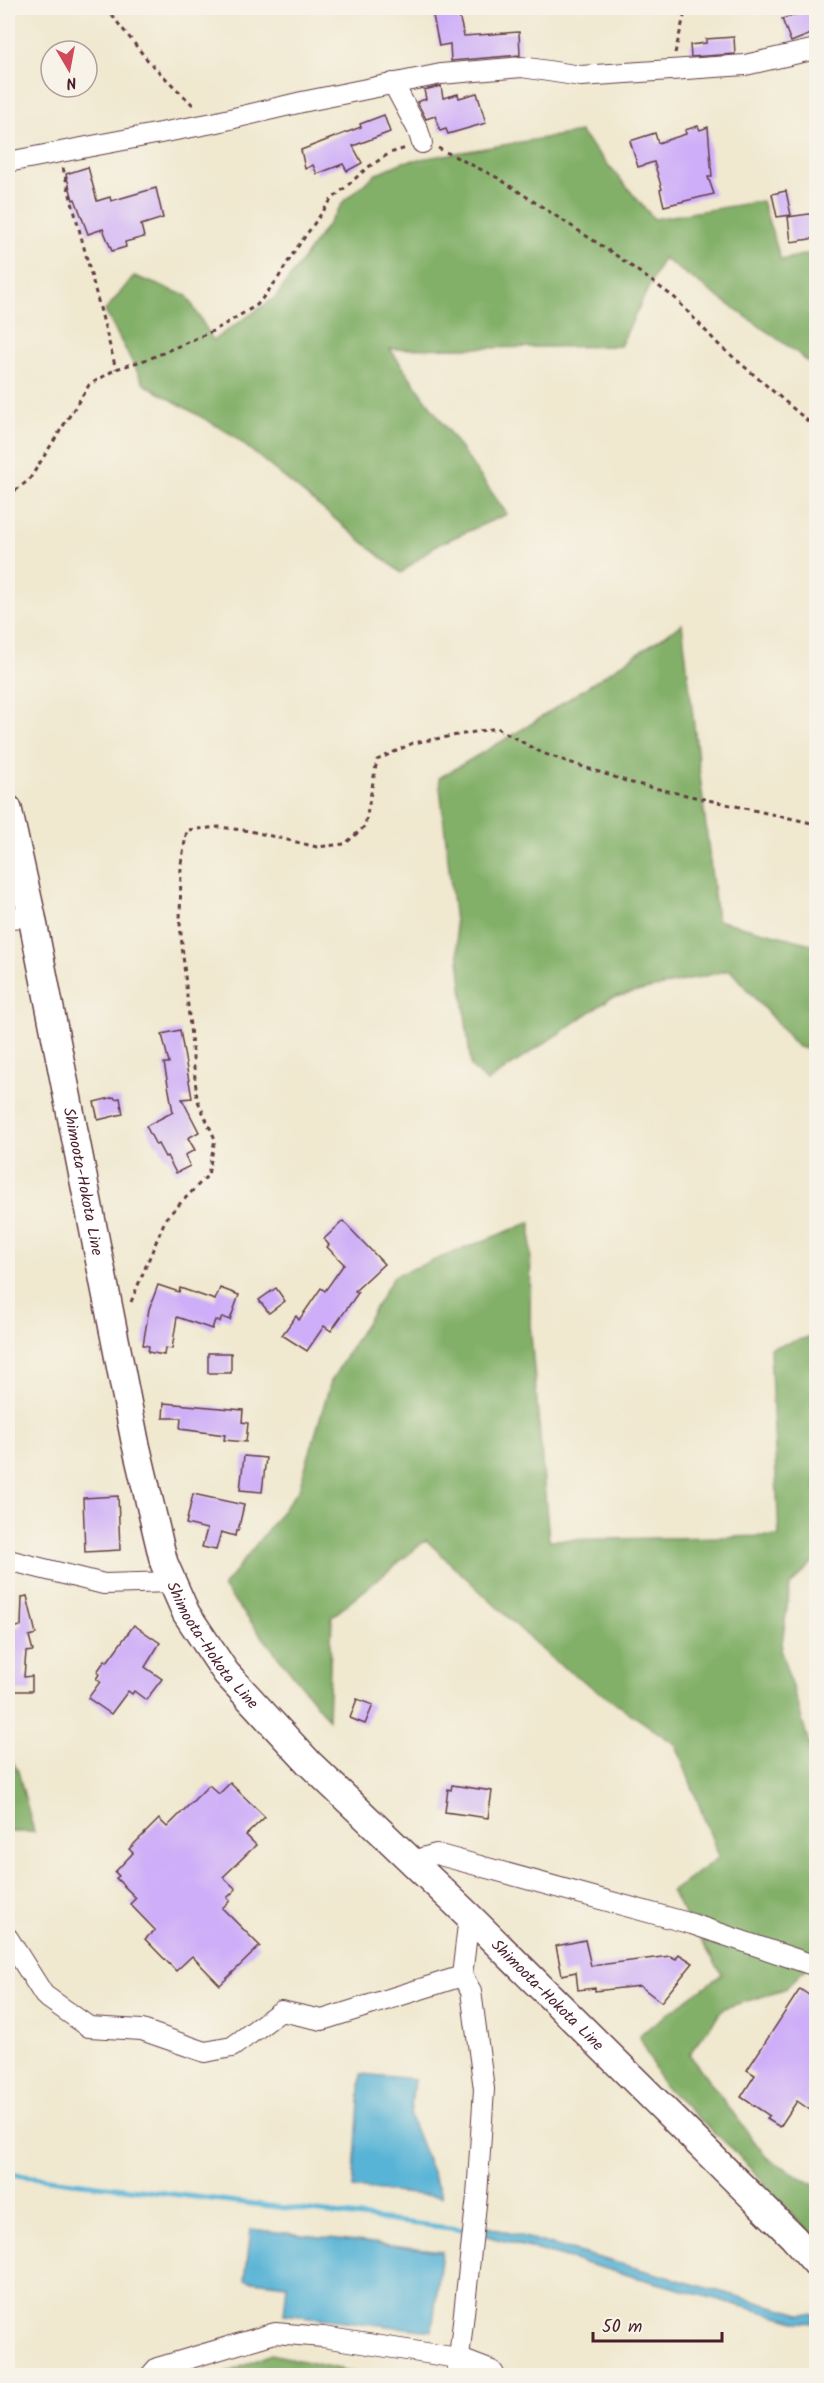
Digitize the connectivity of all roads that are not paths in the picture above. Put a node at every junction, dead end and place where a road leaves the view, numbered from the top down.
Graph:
1 (816, 49) edge
2 (393, 83) junction
3 (422, 143) road end
4 (8, 162) edge
5 (8, 809) edge
6 (20, 918) edge
7 (8, 1560) edge
8 (172, 1582) junction
9 (412, 1861) junction
10 (469, 1917) junction
11 (8, 1938) edge
12 (816, 1966) edge
13 (462, 1976) junction
14 (816, 2263) edge
15 (457, 2367) edge
16 (150, 2376) edge
17 (495, 2376) edge

1 - 2 street
2 - 3 street
2 - 4 street
5 - 6 main road, Shimoota-Hokota Line
6 - 8 main road, Shimoota-Hokota Line
7 - 8 street
8 - 9 main road, Shimoota-Hokota Line
9 - 10 main road, Shimoota-Hokota Line
9 - 12 street
10 - 13 street
10 - 14 main road, Shimoota-Hokota Line
11 - 13 street
13 - 15 street
15 - 16 street
15 - 17 street

